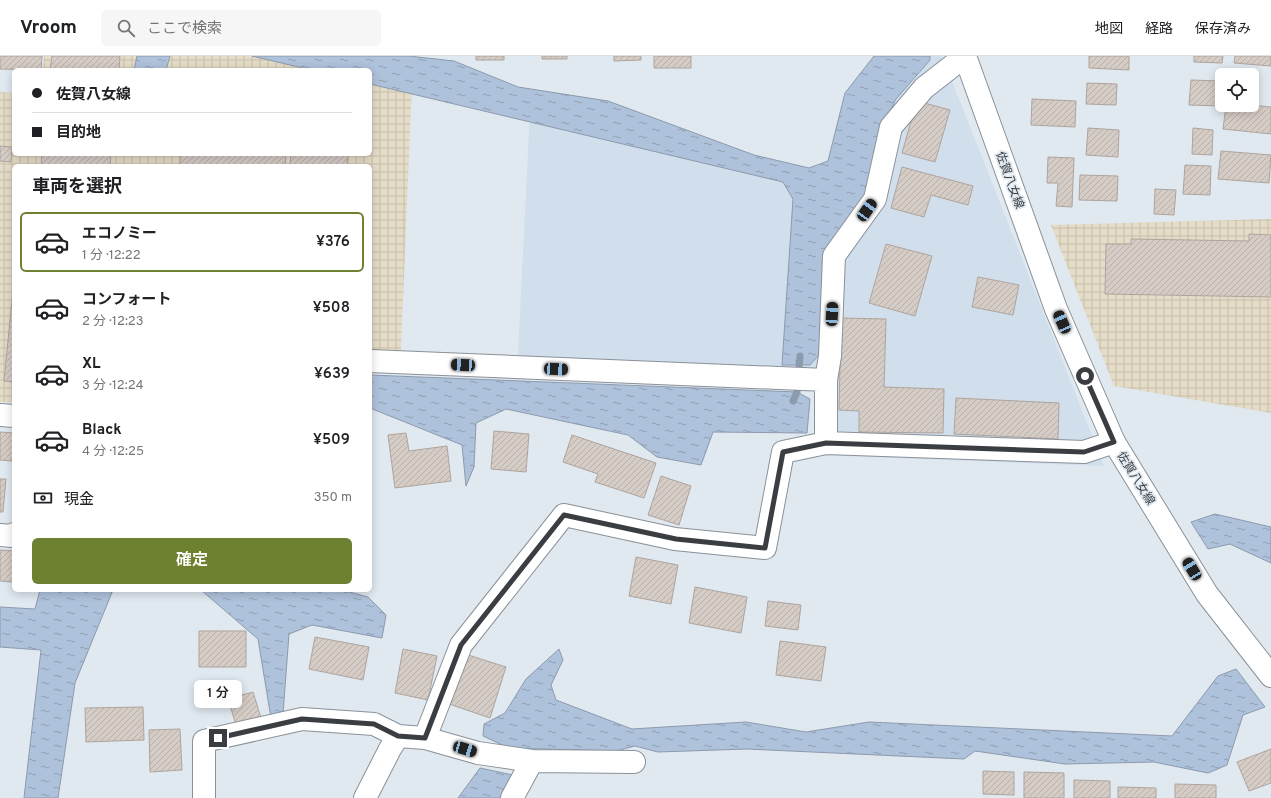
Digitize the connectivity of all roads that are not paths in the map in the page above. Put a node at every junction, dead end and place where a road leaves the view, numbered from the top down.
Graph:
1 (965, 56) edge
2 (372, 361) edge
3 (807, 380) junction
4 (0, 414) edge
5 (12, 416) edge
6 (1114, 442) junction
7 (826, 443) junction
8 (0, 535) edge
9 (12, 536) edge
10 (1271, 676) edge
11 (398, 736) junction
12 (425, 738) junction
13 (532, 761) junction
14 (634, 762) dead end
15 (204, 798) edge
16 (365, 798) edge
17 (512, 798) edge

1 - 3 street
1 - 6 street, 佐賀八女線
2 - 3 street
3 - 7 street
4 - 5 street
6 - 7 street
6 - 10 street, 佐賀八女線
7 - 12 street
8 - 9 street
11 - 12 street
11 - 15 street
11 - 16 street
12 - 13 street
13 - 14 street
13 - 17 street

